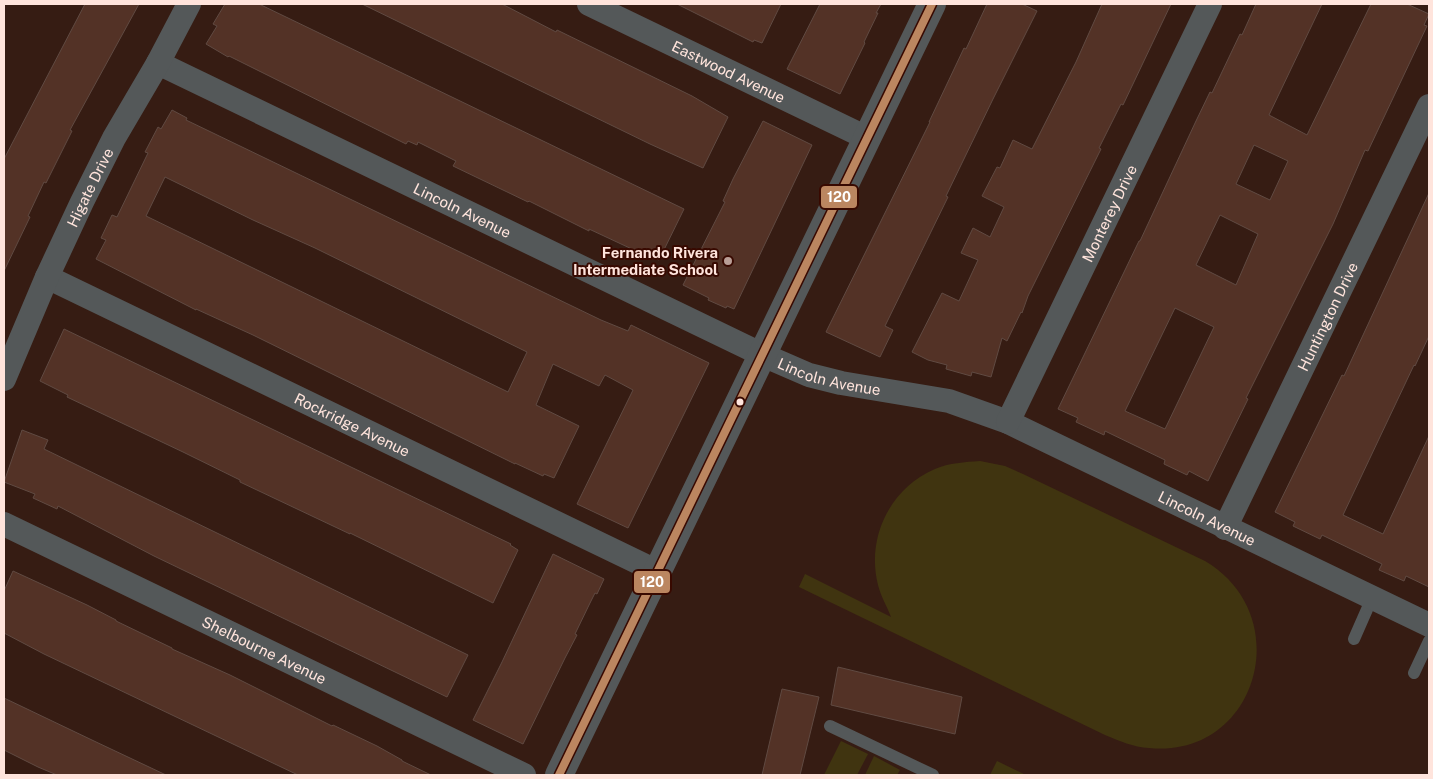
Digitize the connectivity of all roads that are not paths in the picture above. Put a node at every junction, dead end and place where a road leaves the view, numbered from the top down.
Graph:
1 (189, 4) edge
2 (589, 4) edge
3 (932, 4) edge
4 (1210, 4) edge
5 (158, 63) junction
6 (1429, 106) edge
7 (867, 138) junction
8 (47, 277) junction
9 (763, 355) junction
10 (4, 379) edge
11 (1008, 422) junction
12 (4, 524) edge
13 (1225, 528) junction
14 (658, 572) junction
15 (1372, 598) junction
16 (1429, 625) edge
17 (1354, 639) dead end
18 (1429, 641) edge
19 (1414, 673) dead end
20 (830, 726) dead end
21 (524, 775) edge
22 (559, 775) edge
23 (933, 775) edge

1 - 5 street, Higate Drive
2 - 7 street, Eastwood Avenue
3 - 7 street
4 - 11 street, Monterey Drive
5 - 8 street, Higate Drive
5 - 9 street, Lincoln Avenue
6 - 13 street, Huntington Drive
7 - 9 street
8 - 10 street, Higate Drive
8 - 14 street, Rockridge Avenue
9 - 11 street, Lincoln Avenue
9 - 14 street
11 - 13 street, Lincoln Avenue
12 - 21 street, Shelbourne Avenue
13 - 15 street, Lincoln Avenue
14 - 22 street
15 - 16 street, Lincoln Avenue
15 - 17 lane
18 - 19 lane
20 - 23 lane

